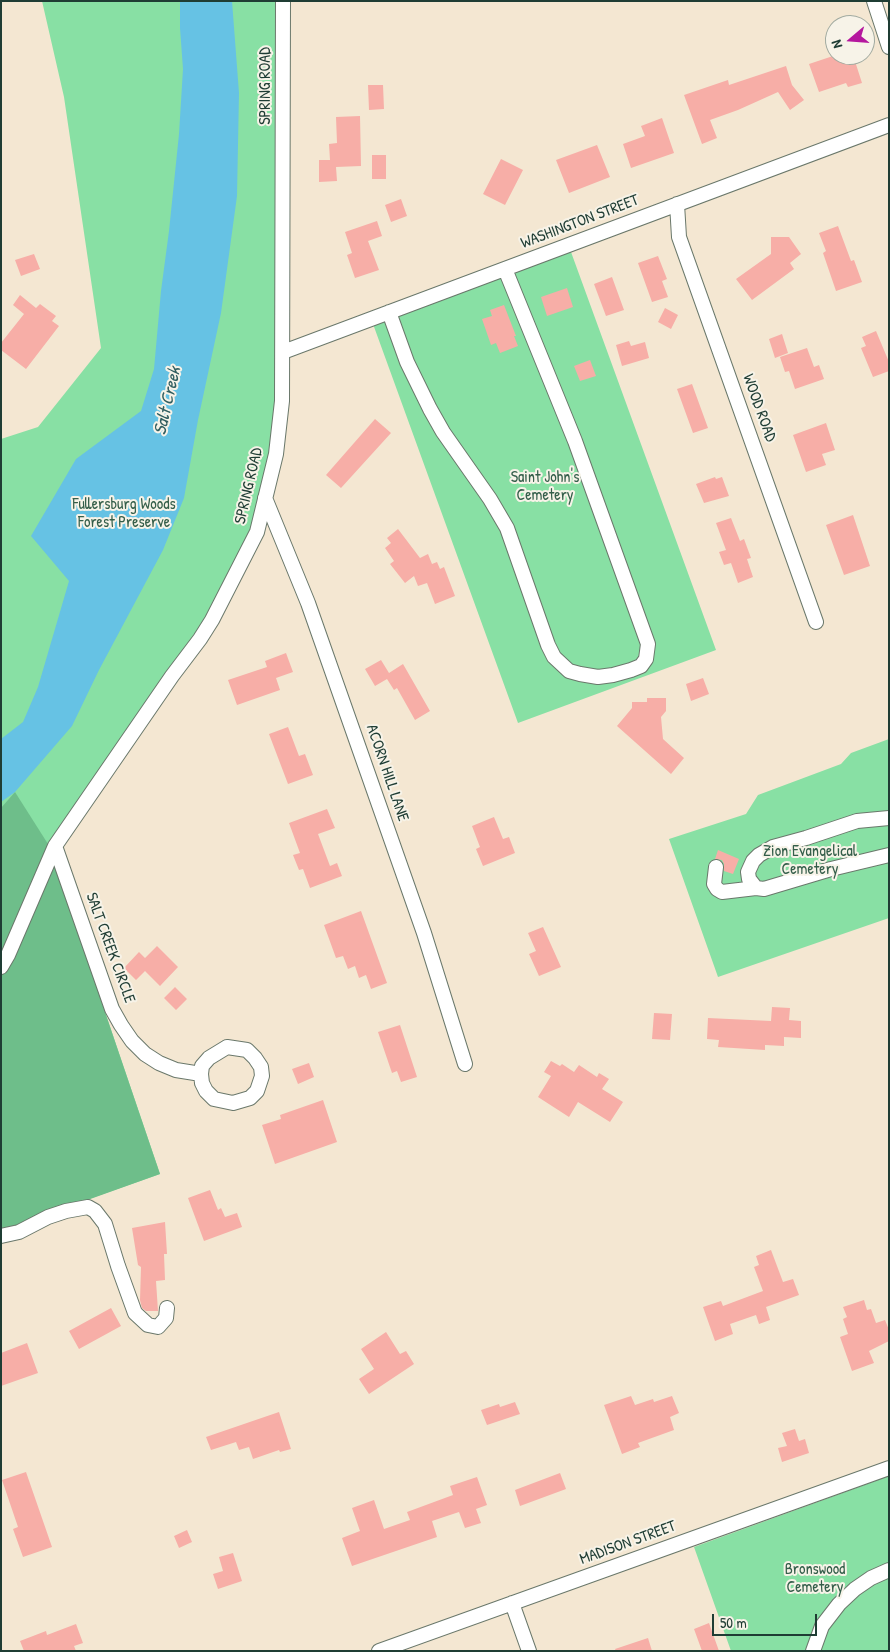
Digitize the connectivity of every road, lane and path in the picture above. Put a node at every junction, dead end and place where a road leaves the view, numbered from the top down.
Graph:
1 (283, 1) edge
2 (874, 1) edge
3 (889, 47) edge
4 (889, 125) edge
5 (677, 204) junction
6 (505, 269) junction
7 (389, 312) junction
8 (283, 352) junction
9 (265, 498) junction
10 (816, 622) dead end
11 (889, 818) edge
12 (55, 846) junction
13 (889, 855) edge
14 (716, 867) dead end
15 (756, 888) junction
16 (1, 967) edge
17 (465, 1064) dead end
18 (201, 1074) junction
19 (1, 1236) edge
20 (167, 1308) dead end
21 (889, 1468) edge
22 (889, 1570) edge
23 (512, 1603) junction
24 (379, 1651) edge
25 (529, 1651) edge
26 (813, 1651) edge

1 - 8 street, SPRING ROAD
2 - 3 street
4 - 5 street, WASHINGTON STREET
5 - 6 street, WASHINGTON STREET
5 - 10 street, WOOD ROAD
6 - 7 street, WASHINGTON STREET
6 - 7 street
7 - 8 street, WASHINGTON STREET
8 - 9 street, SPRING ROAD
9 - 12 street, SPRING ROAD
9 - 17 street, ACORN HILL LANE
11 - 15 street
12 - 16 street, SPRING ROAD
12 - 18 street, SALT CREEK CIRCLE
13 - 15 street
14 - 15 street
18 - 18 street
19 - 20 street
21 - 23 street, MADISON STREET
22 - 26 street
23 - 24 street, MADISON STREET
23 - 25 street

